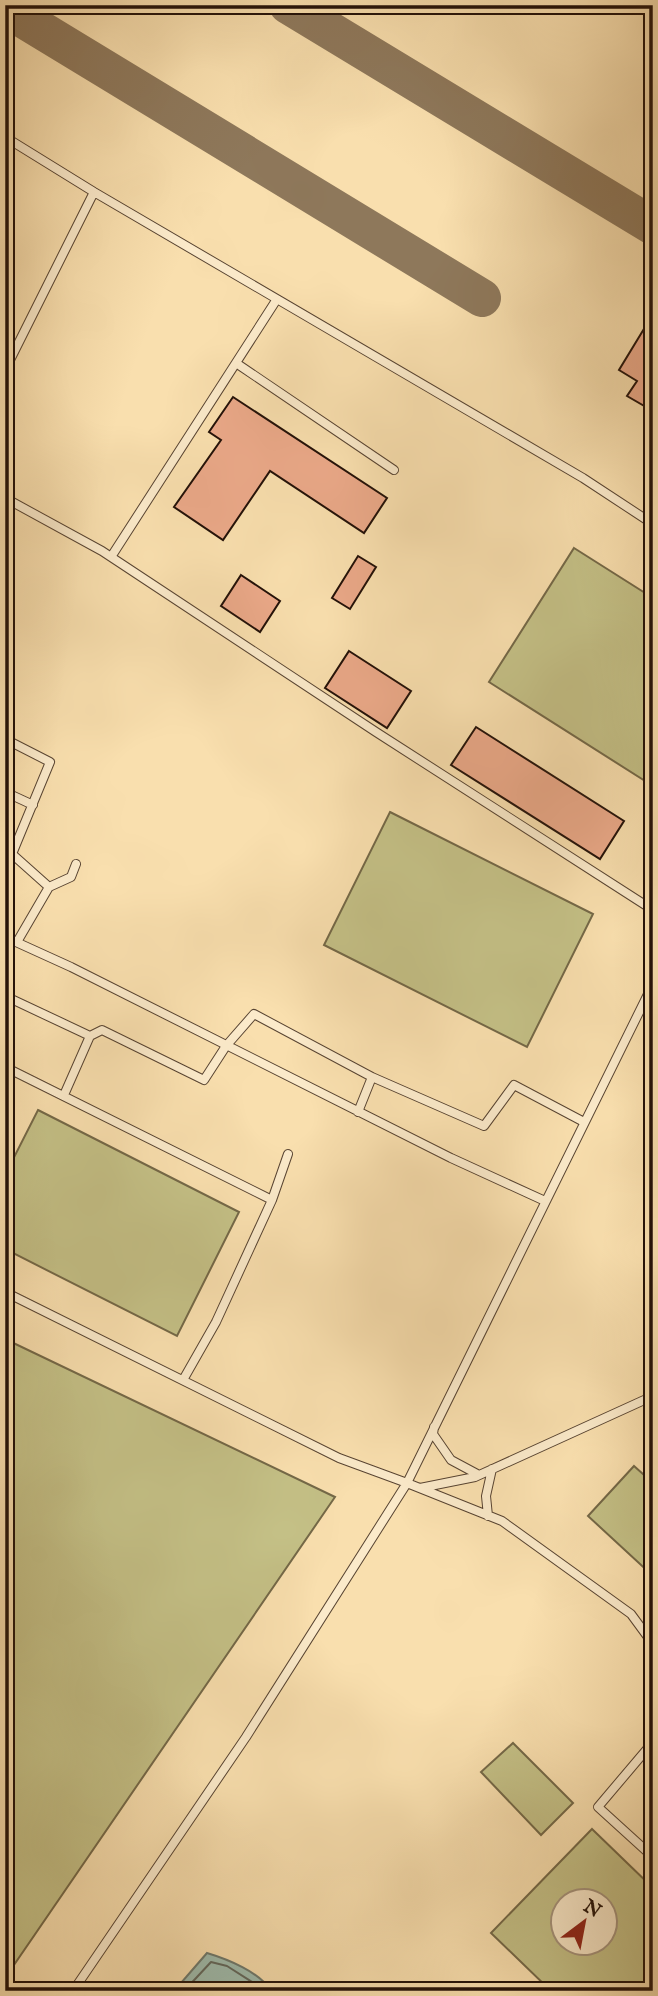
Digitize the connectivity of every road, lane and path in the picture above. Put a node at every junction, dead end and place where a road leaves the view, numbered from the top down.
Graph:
1 (5, 137) edge
2 (94, 191) junction
3 (277, 299) junction
4 (236, 363) junction
5 (5, 370) edge
6 (394, 470) dead end
7 (5, 498) edge
8 (653, 524) edge
9 (111, 557) junction
10 (5, 740) edge
11 (5, 792) edge
12 (33, 805) junction
13 (9, 853) edge
14 (76, 864) dead end
15 (50, 887) junction
16 (653, 910) edge
17 (5, 937) edge
18 (18, 942) junction
19 (653, 984) edge
20 (5, 996) edge
21 (90, 1036) junction
22 (226, 1046) junction
23 (5, 1067) edge
24 (372, 1077) junction
25 (64, 1096) junction
26 (358, 1112) junction
27 (584, 1122) junction
28 (288, 1154) dead end
29 (272, 1200) junction
30 (545, 1201) junction
31 (5, 1292) edge
32 (183, 1380) junction
33 (653, 1396) edge
34 (434, 1426) junction
35 (492, 1469) junction
36 (479, 1475) junction
37 (407, 1483) junction
38 (420, 1488) junction
39 (488, 1516) junction
40 (653, 1644) edge
41 (653, 1742) edge
42 (653, 1857) edge
43 (73, 1991) edge

1 - 2 lane
2 - 3 lane
2 - 5 lane
3 - 4 lane
3 - 8 lane
4 - 6 lane
4 - 9 lane
7 - 9 lane
9 - 16 lane
10 - 12 lane
11 - 12 lane
12 - 13 lane
13 - 15 lane
14 - 15 lane
15 - 18 lane
17 - 18 lane
18 - 22 lane
19 - 27 lane
20 - 21 lane
21 - 22 lane
21 - 25 lane
22 - 24 lane
22 - 26 lane
23 - 25 lane
24 - 26 lane
24 - 27 lane
25 - 29 lane
26 - 30 lane
27 - 30 lane
28 - 29 lane
29 - 32 lane
30 - 34 lane
31 - 32 lane
32 - 37 lane
33 - 35 lane
34 - 36 lane
34 - 37 lane
35 - 36 lane
35 - 39 lane
36 - 38 lane
37 - 38 lane
37 - 43 lane
38 - 39 lane
39 - 40 lane
41 - 42 lane

